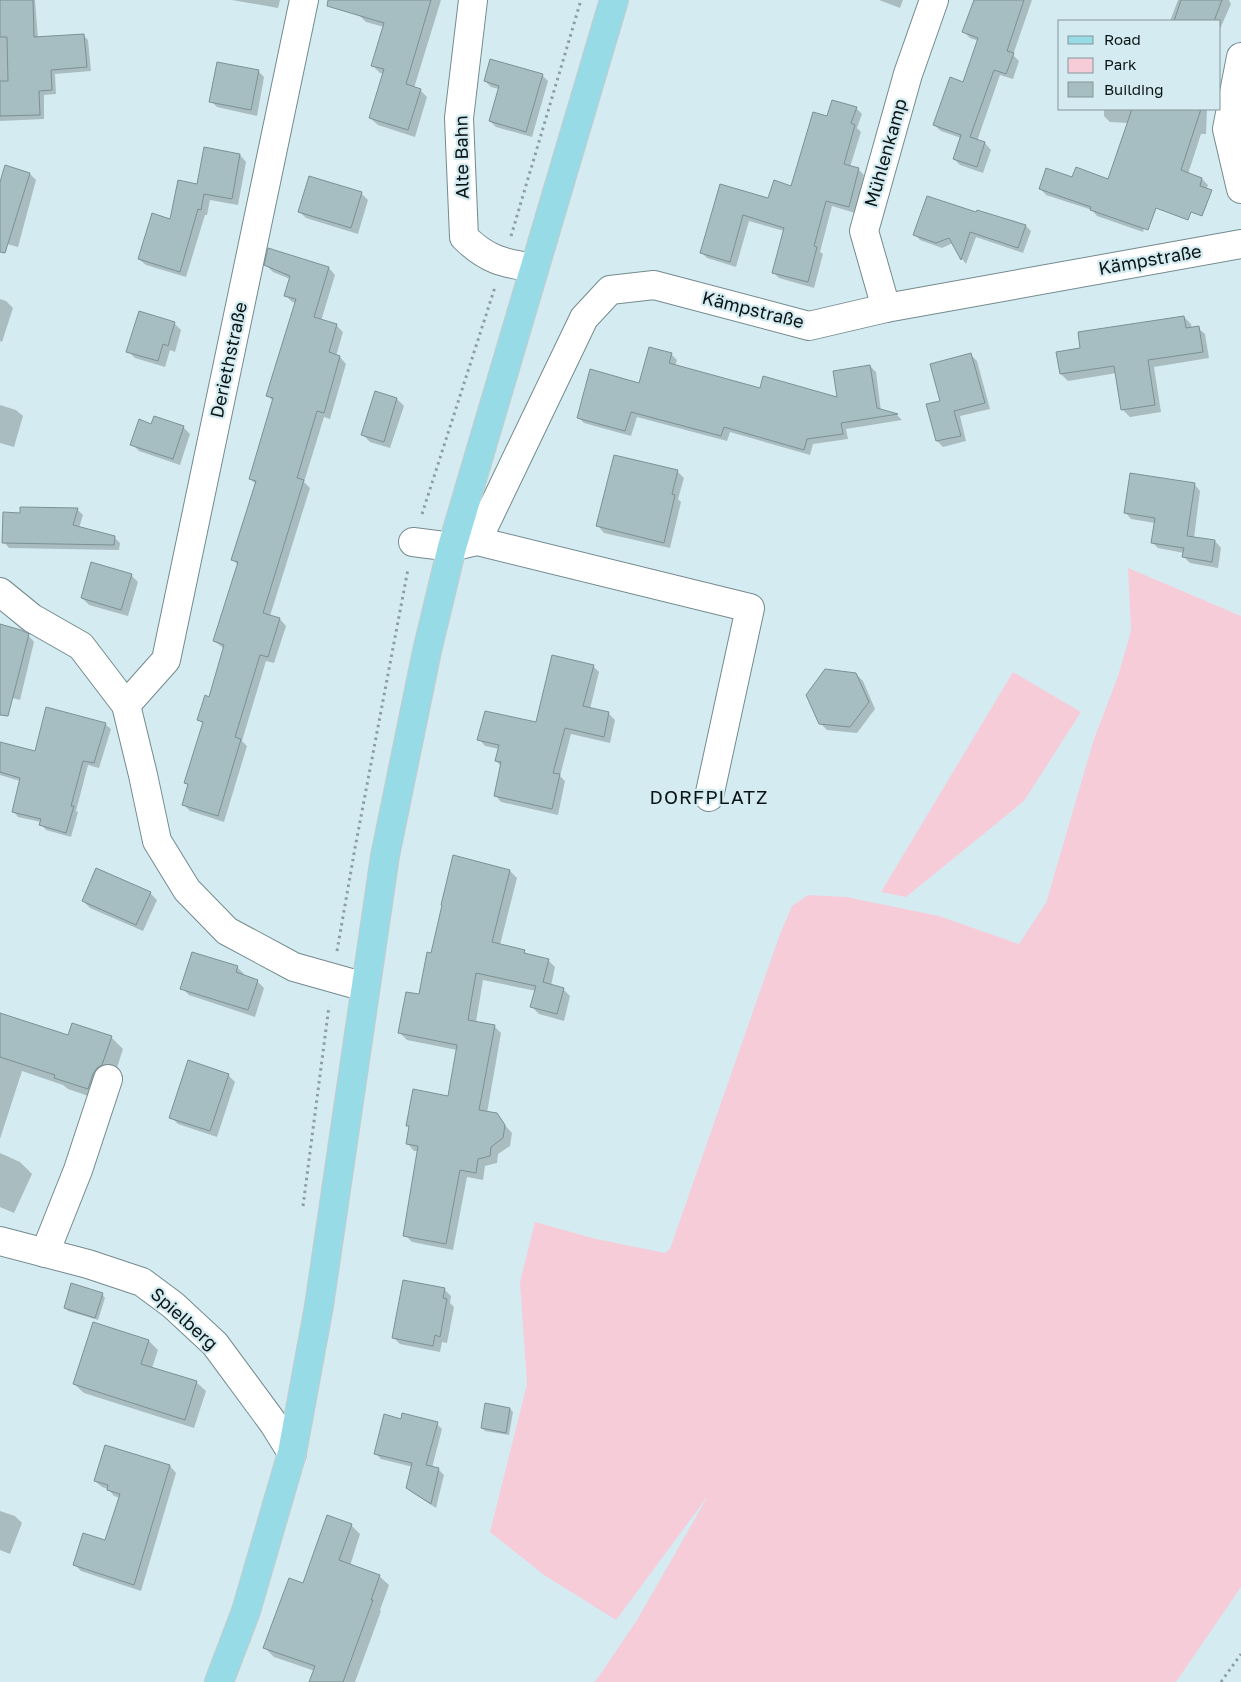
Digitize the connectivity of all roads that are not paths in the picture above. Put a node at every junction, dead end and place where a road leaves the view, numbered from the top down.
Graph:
1 (304, 0) edge
2 (474, 0) edge
3 (614, 0) edge
4 (934, 0) edge
5 (1241, 57) edge
6 (1241, 189) edge
7 (1241, 244) edge
8 (534, 268) junction
9 (886, 308) junction
10 (413, 542) dead end
11 (465, 544) junction
12 (0, 592) edge
13 (126, 705) junction
14 (709, 797) dead end
15 (365, 987) junction
16 (108, 1079) dead end
17 (0, 1241) edge
18 (44, 1253) junction
19 (292, 1453) junction
20 (219, 1682) edge

1 - 13 street, Deriethstraße
2 - 8 street, Alte Bahn
3 - 8 main road
4 - 9 street, Mühlenkamp
5 - 6 street
7 - 9 street, Kämpstraße
8 - 11 main road
9 - 11 street, Kämpstraße
10 - 11 street
11 - 14 street
11 - 15 main road
12 - 13 street
13 - 15 street
15 - 19 main road
16 - 18 street
17 - 18 street, Spielberg
18 - 19 street, Spielberg
19 - 20 main road

